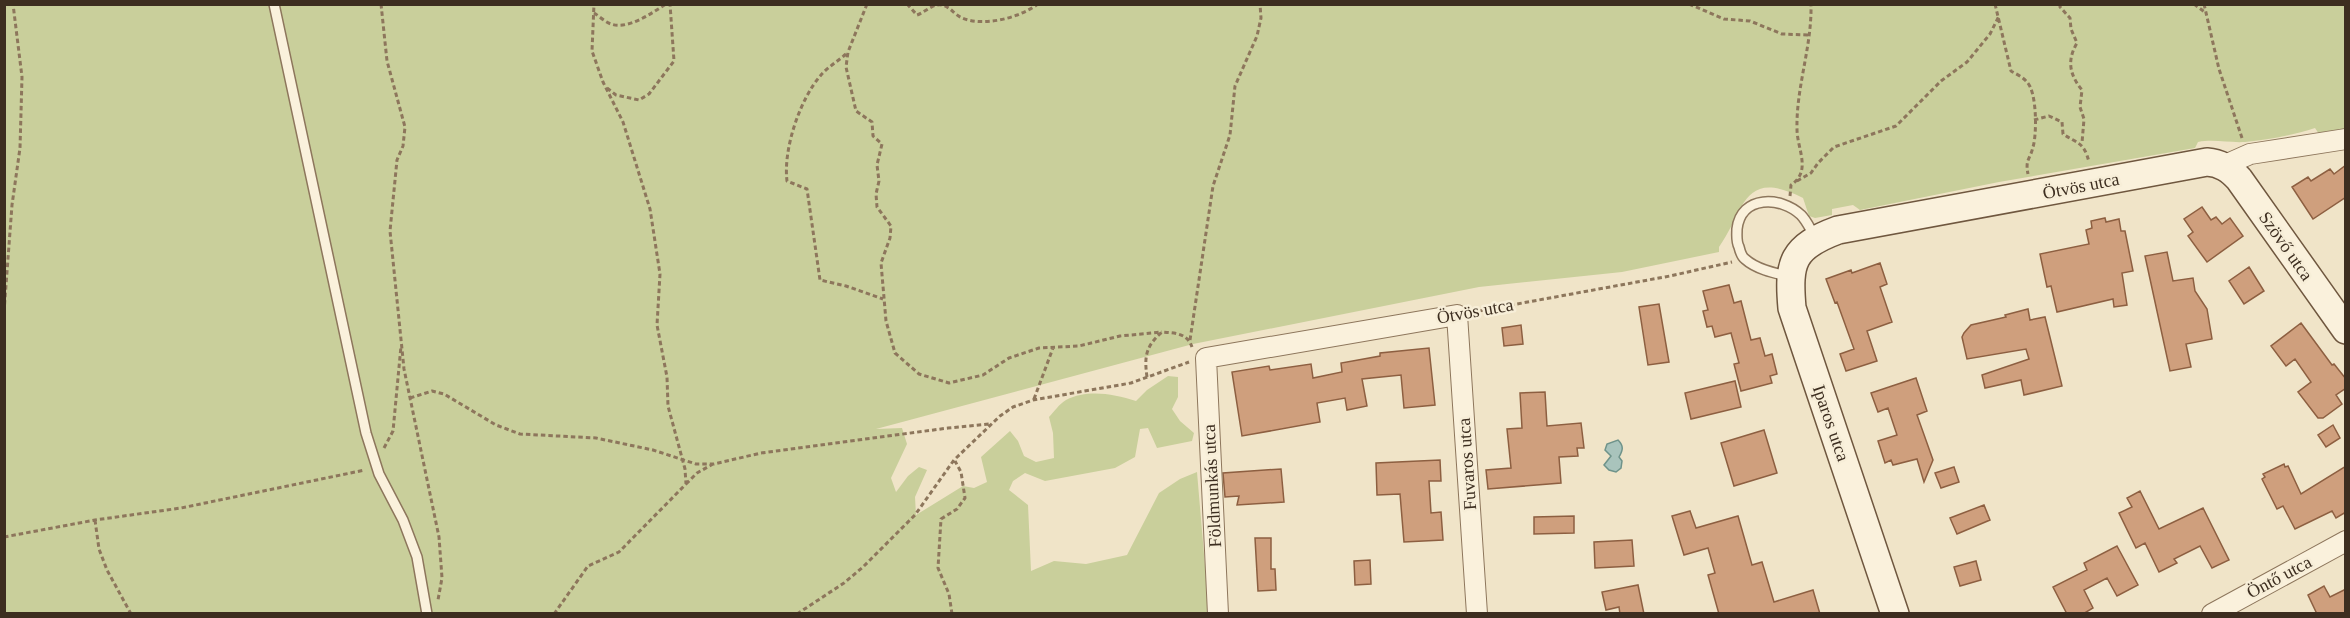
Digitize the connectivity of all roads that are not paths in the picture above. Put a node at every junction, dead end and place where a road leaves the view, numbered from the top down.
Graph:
1 (274, 4) edge
2 (2346, 139) edge
3 (2223, 166) junction
4 (1816, 238) junction
5 (1790, 277) junction
6 (1456, 315) joint
7 (2346, 330) edge
8 (1202, 359) joint
9 (2346, 541) edge
10 (427, 614) edge
11 (1218, 614) edge
12 (1477, 614) edge
13 (1895, 614) edge
14 (2212, 614) edge

1 - 10 lane
2 - 3 street, Ötvös utca
3 - 4 street, Ötvös utca
3 - 7 street, Szövő utca
4 - 5 street, Iparos utca
4 - 5 lane
5 - 13 street, Iparos utca
6 - 8 street, Ötvös utca
6 - 12 street, Fuvaros utca
8 - 11 street, Földmunkás utca
9 - 14 street, Öntő utca

